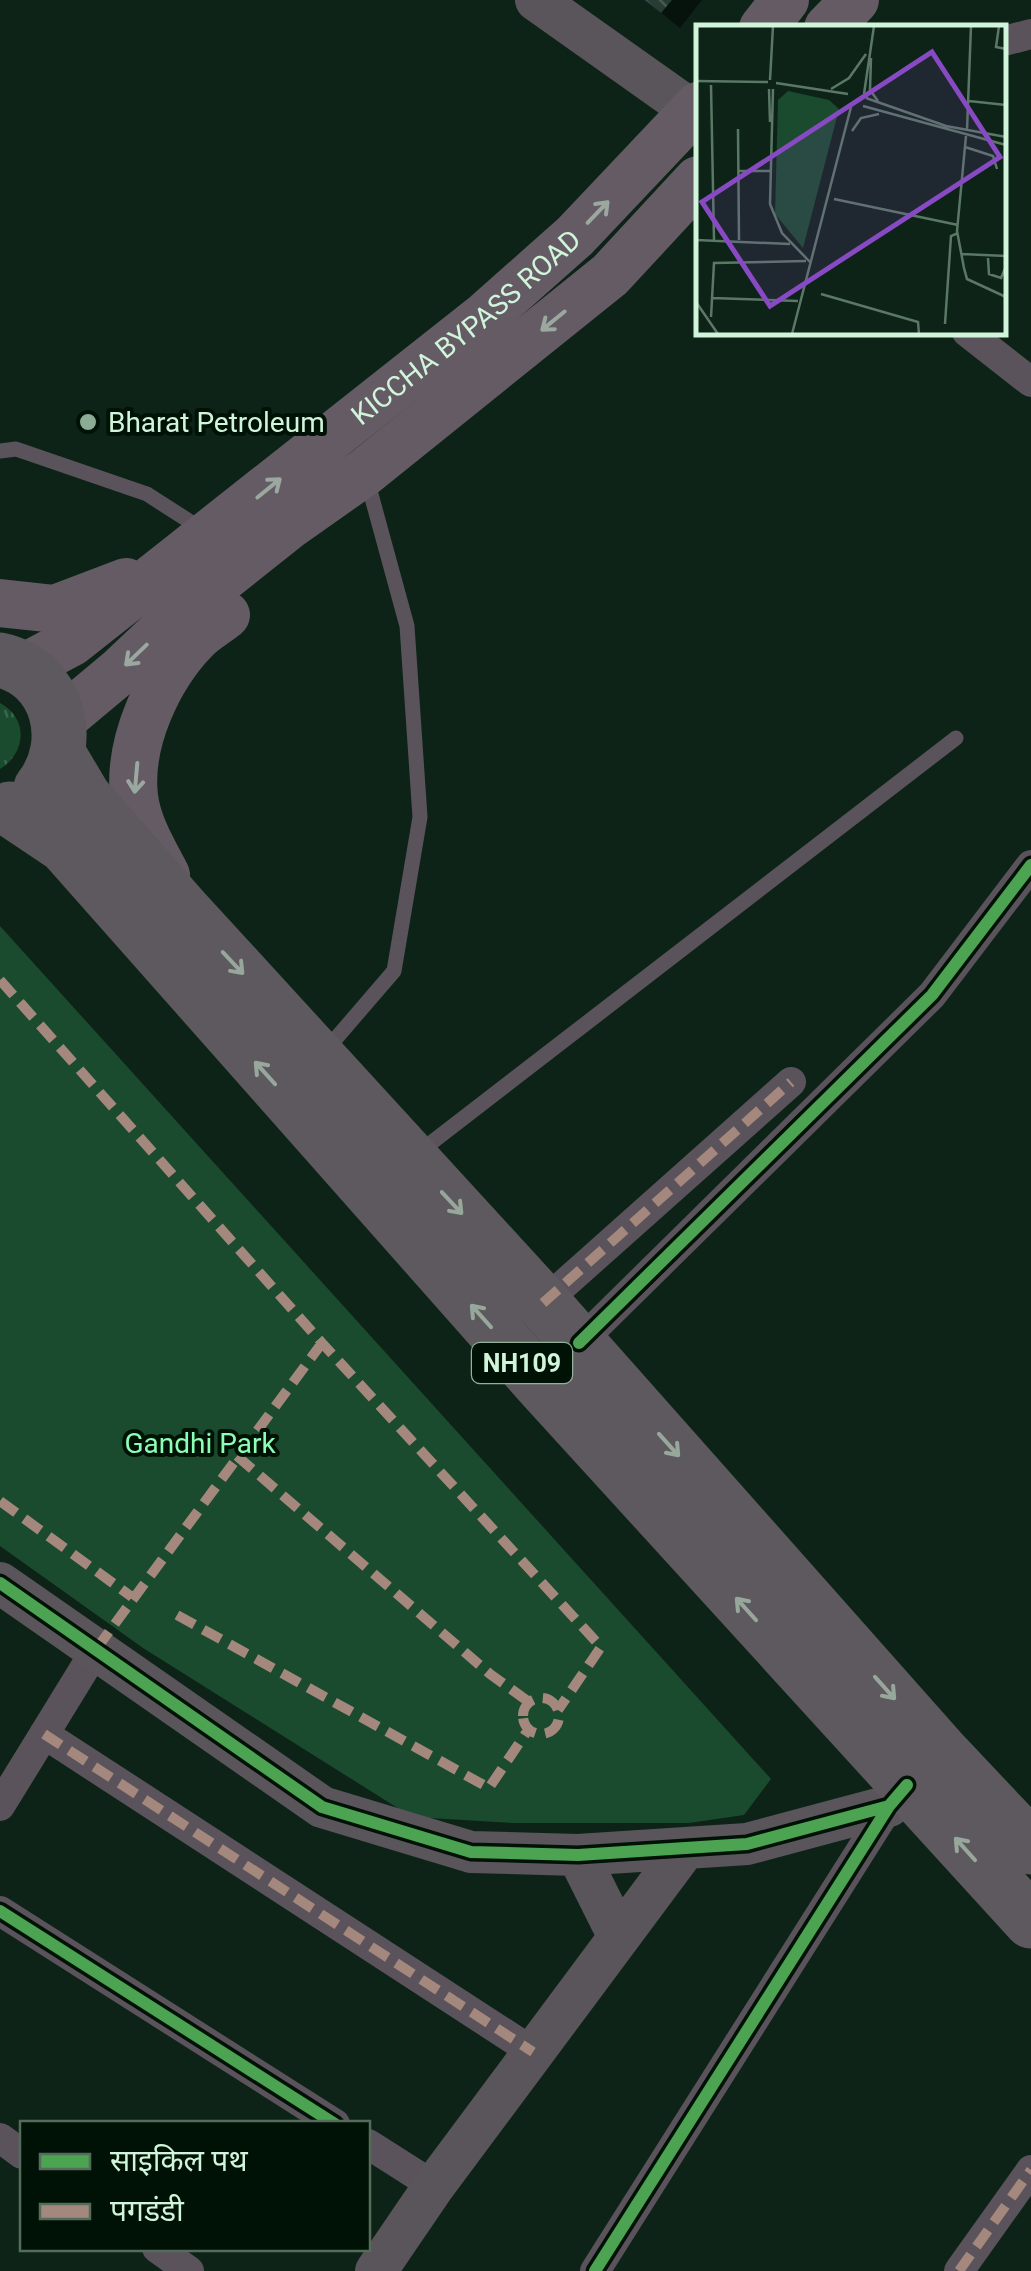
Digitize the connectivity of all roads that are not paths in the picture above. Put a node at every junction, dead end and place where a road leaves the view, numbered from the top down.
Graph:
1 (536, 0) edge
2 (786, 0) edge
3 (854, 0) edge
4 (765, 25) edge
5 (831, 25) edge
6 (1031, 34) edge
7 (1006, 40) edge
8 (696, 110) edge
9 (696, 112) edge
10 (696, 182) edge
11 (971, 335) edge
12 (1031, 382) edge
13 (336, 434) junction
14 (0, 451) edge
15 (365, 472) junction
16 (291, 524) junction
17 (225, 550) junction
18 (167, 566) junction
19 (0, 603) edge
20 (10, 665) edge
21 (59, 738) junction
22 (956, 738) dead end
23 (5, 811) edge
24 (1031, 864) edge
25 (182, 910) junction
26 (320, 1056) junction
27 (791, 1082) dead end
28 (411, 1159) junction
29 (544, 1303) junction
30 (579, 1343) junction
31 (0, 1583) edge
32 (97, 1648) junction
33 (44, 1734) junction
34 (913, 1782) junction
35 (0, 1806) edge
36 (1031, 1847) edge
37 (684, 1850) junction
38 (578, 1855) junction
39 (0, 1911) edge
40 (1031, 1921) edge
41 (619, 1937) junction
42 (533, 2052) junction
43 (331, 2121) edge
44 (370, 2145) edge
45 (1031, 2170) edge
46 (434, 2186) junction
47 (161, 2251) edge
48 (189, 2271) edge
49 (376, 2271) edge
50 (595, 2271) edge
51 (959, 2271) edge

1 - 8 street
2 - 4 main road
3 - 5 main road
6 - 7 street
13 -> 9 main road, KICCHA BYPASS ROAD
10 -> 15 main road
11 - 12 street
13 - 15 main road
17 -> 13 main road, KICCHA BYPASS ROAD
14 - 17 lane
15 - 16 main road
15 - 26 lane
16 - 17 main road
16 -> 25 main road
17 - 18 main road, KICCHA BYPASS ROAD
17 -> 21 main road
18 - 19 main road
18 - 20 main road, KICCHA BYPASS ROAD
20 - 21 highway, NH109
21 - 23 highway, NH109
21 - 25 highway, NH109
22 - 28 lane
34 -> 23 highway, NH109
24 - 30 street
25 -> 26 highway, NH109
26 - 28 highway, NH109
27 - 29 street
28 -> 29 highway, NH109
29 - 30 highway, NH109
30 -> 34 highway, NH109
31 - 32 street
32 - 33 street
32 - 38 street
33 - 35 street
33 - 42 street
34 - 36 highway, NH109
34 - 37 street
40 -> 34 highway, NH109
34 - 50 street
37 - 38 street
37 - 41 street
38 - 41 street
39 - 43 street
41 - 42 street
42 - 46 street
44 - 46 street
45 - 51 street
46 - 49 street
47 - 48 street

